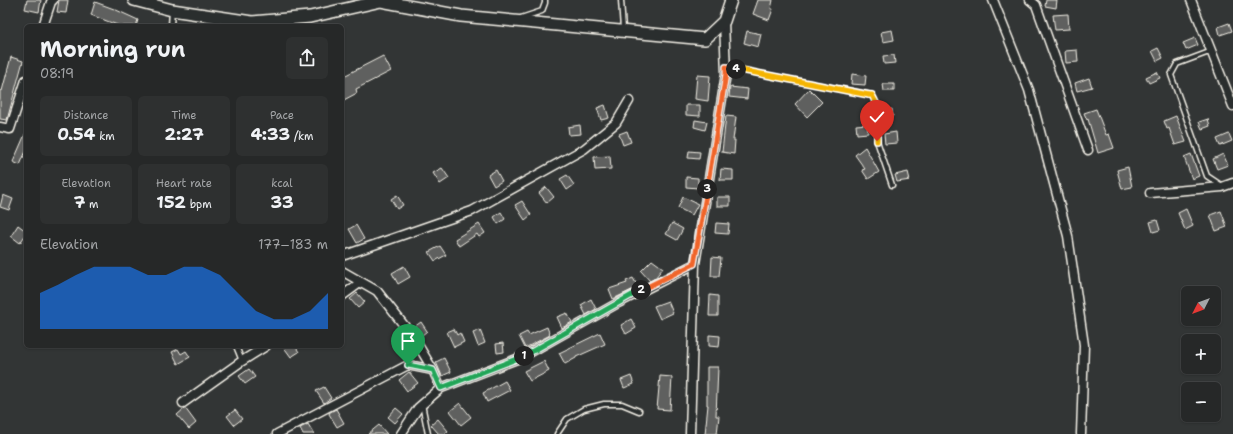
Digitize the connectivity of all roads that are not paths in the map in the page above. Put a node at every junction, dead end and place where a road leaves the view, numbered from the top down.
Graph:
1 (54, 0) edge
2 (134, 0) edge
3 (545, 0) edge
4 (621, 0) edge
5 (731, 0) edge
6 (993, 0) edge
7 (1030, 0) edge
8 (1191, 0) edge
9 (172, 10) junction
10 (513, 21) junction
11 (724, 21) junction
12 (44, 24) edge
13 (170, 24) edge
14 (623, 32) junction
15 (1212, 51) junction
16 (726, 67) junction
17 (24, 86) edge
18 (629, 101) dead end
19 (1233, 106) edge
20 (0, 127) edge
21 (1088, 150) dead end
22 (1233, 183) edge
23 (892, 185) dead end
24 (1222, 187) junction
25 (1150, 193) dead end
26 (344, 255) edge
27 (694, 264) junction
28 (344, 272) edge
29 (360, 282) junction
30 (344, 294) edge
31 (237, 348) edge
32 (263, 348) edge
33 (242, 361) junction
34 (433, 370) junction
35 (441, 388) junction
36 (183, 404) dead end
37 (422, 404) junction
38 (639, 412) dead end
39 (277, 434) edge
40 (401, 434) edge
41 (428, 434) edge
42 (557, 434) edge
43 (690, 434) edge
44 (1081, 434) edge

1 - 12 street
2 - 9 street
3 - 10 lane
4 - 14 lane
5 - 11 street
6 - 44 street
7 - 21 street
8 - 15 street
9 - 10 street
9 - 13 lane
10 - 14 street
11 - 14 street
11 - 16 street
15 - 19 street
15 - 24 lane
16 - 23 lane
16 - 27 street
17 - 20 street
18 - 26 street
22 - 24 street
24 - 25 street
27 - 35 street
27 - 43 street
28 - 29 street
29 - 30 street
29 - 34 street
31 - 33 lane
32 - 33 street
33 - 36 street
34 - 35 street
34 - 39 street
35 - 37 street
37 - 40 street
37 - 41 lane
38 - 42 lane

